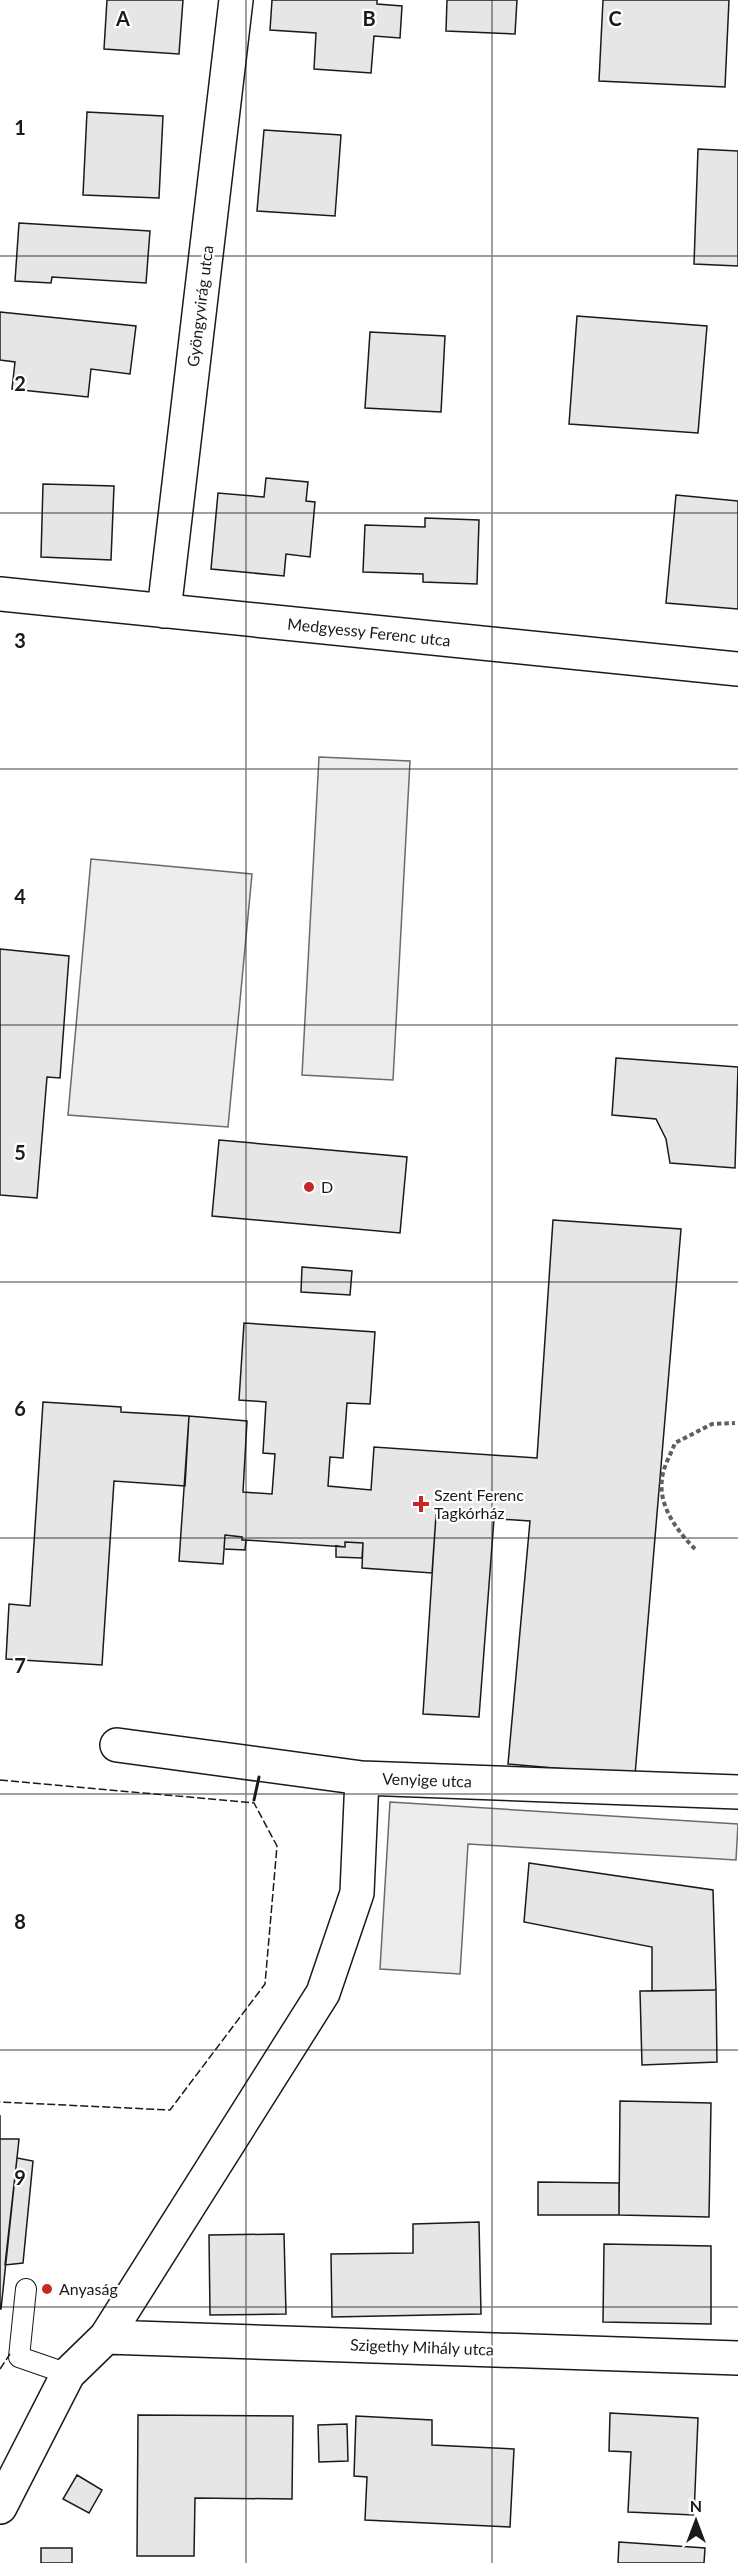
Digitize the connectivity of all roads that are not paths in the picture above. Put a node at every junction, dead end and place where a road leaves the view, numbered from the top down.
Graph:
1 (236, 0) edge
2 (0, 594) edge
3 (164, 611) junction
4 (738, 669) edge
5 (117, 1745) dead end
6 (362, 1778) junction
7 (738, 1792) edge
8 (26, 2289) dead end
9 (106, 2337) junction
10 (738, 2358) edge
11 (68, 2374) junction
12 (0, 2507) edge

1 - 3 street, Gyöngyvirág utca
2 - 3 street, Medgyessy Ferenc utca
3 - 4 street, Medgyessy Ferenc utca
5 - 6 street, Venyige utca
6 - 7 street, Venyige utca
6 - 9 street
8 - 11 lane
9 - 10 street, Szigethy Mihály utca
9 - 11 street
11 - 12 street

